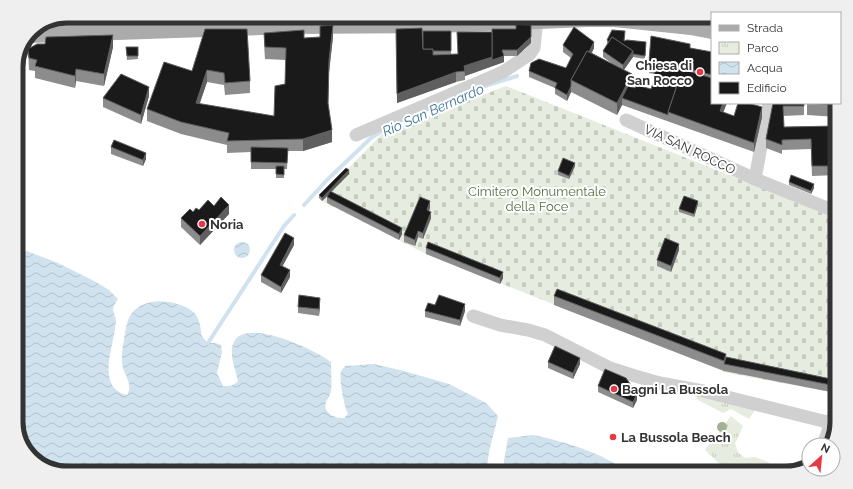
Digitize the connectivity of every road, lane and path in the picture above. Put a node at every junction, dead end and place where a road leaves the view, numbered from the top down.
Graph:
1 (108, 23) edge
2 (537, 23) edge
3 (671, 23) edge
4 (711, 29) edge
5 (40, 33) edge
6 (770, 104) edge
7 (626, 120) dead end
8 (356, 135) dead end
9 (755, 179) junction
10 (830, 209) edge
11 (473, 316) dead end
12 (830, 423) edge
13 (830, 426) edge
14 (826, 437) edge

1 - 5 main road
2 - 8 street
3 - 4 main road
6 - 9 street, VIA SAN ROCCO
7 - 9 street, VIA SAN ROCCO
9 - 10 street, VIA SAN ROCCO
11 - 12 street
13 - 14 street

